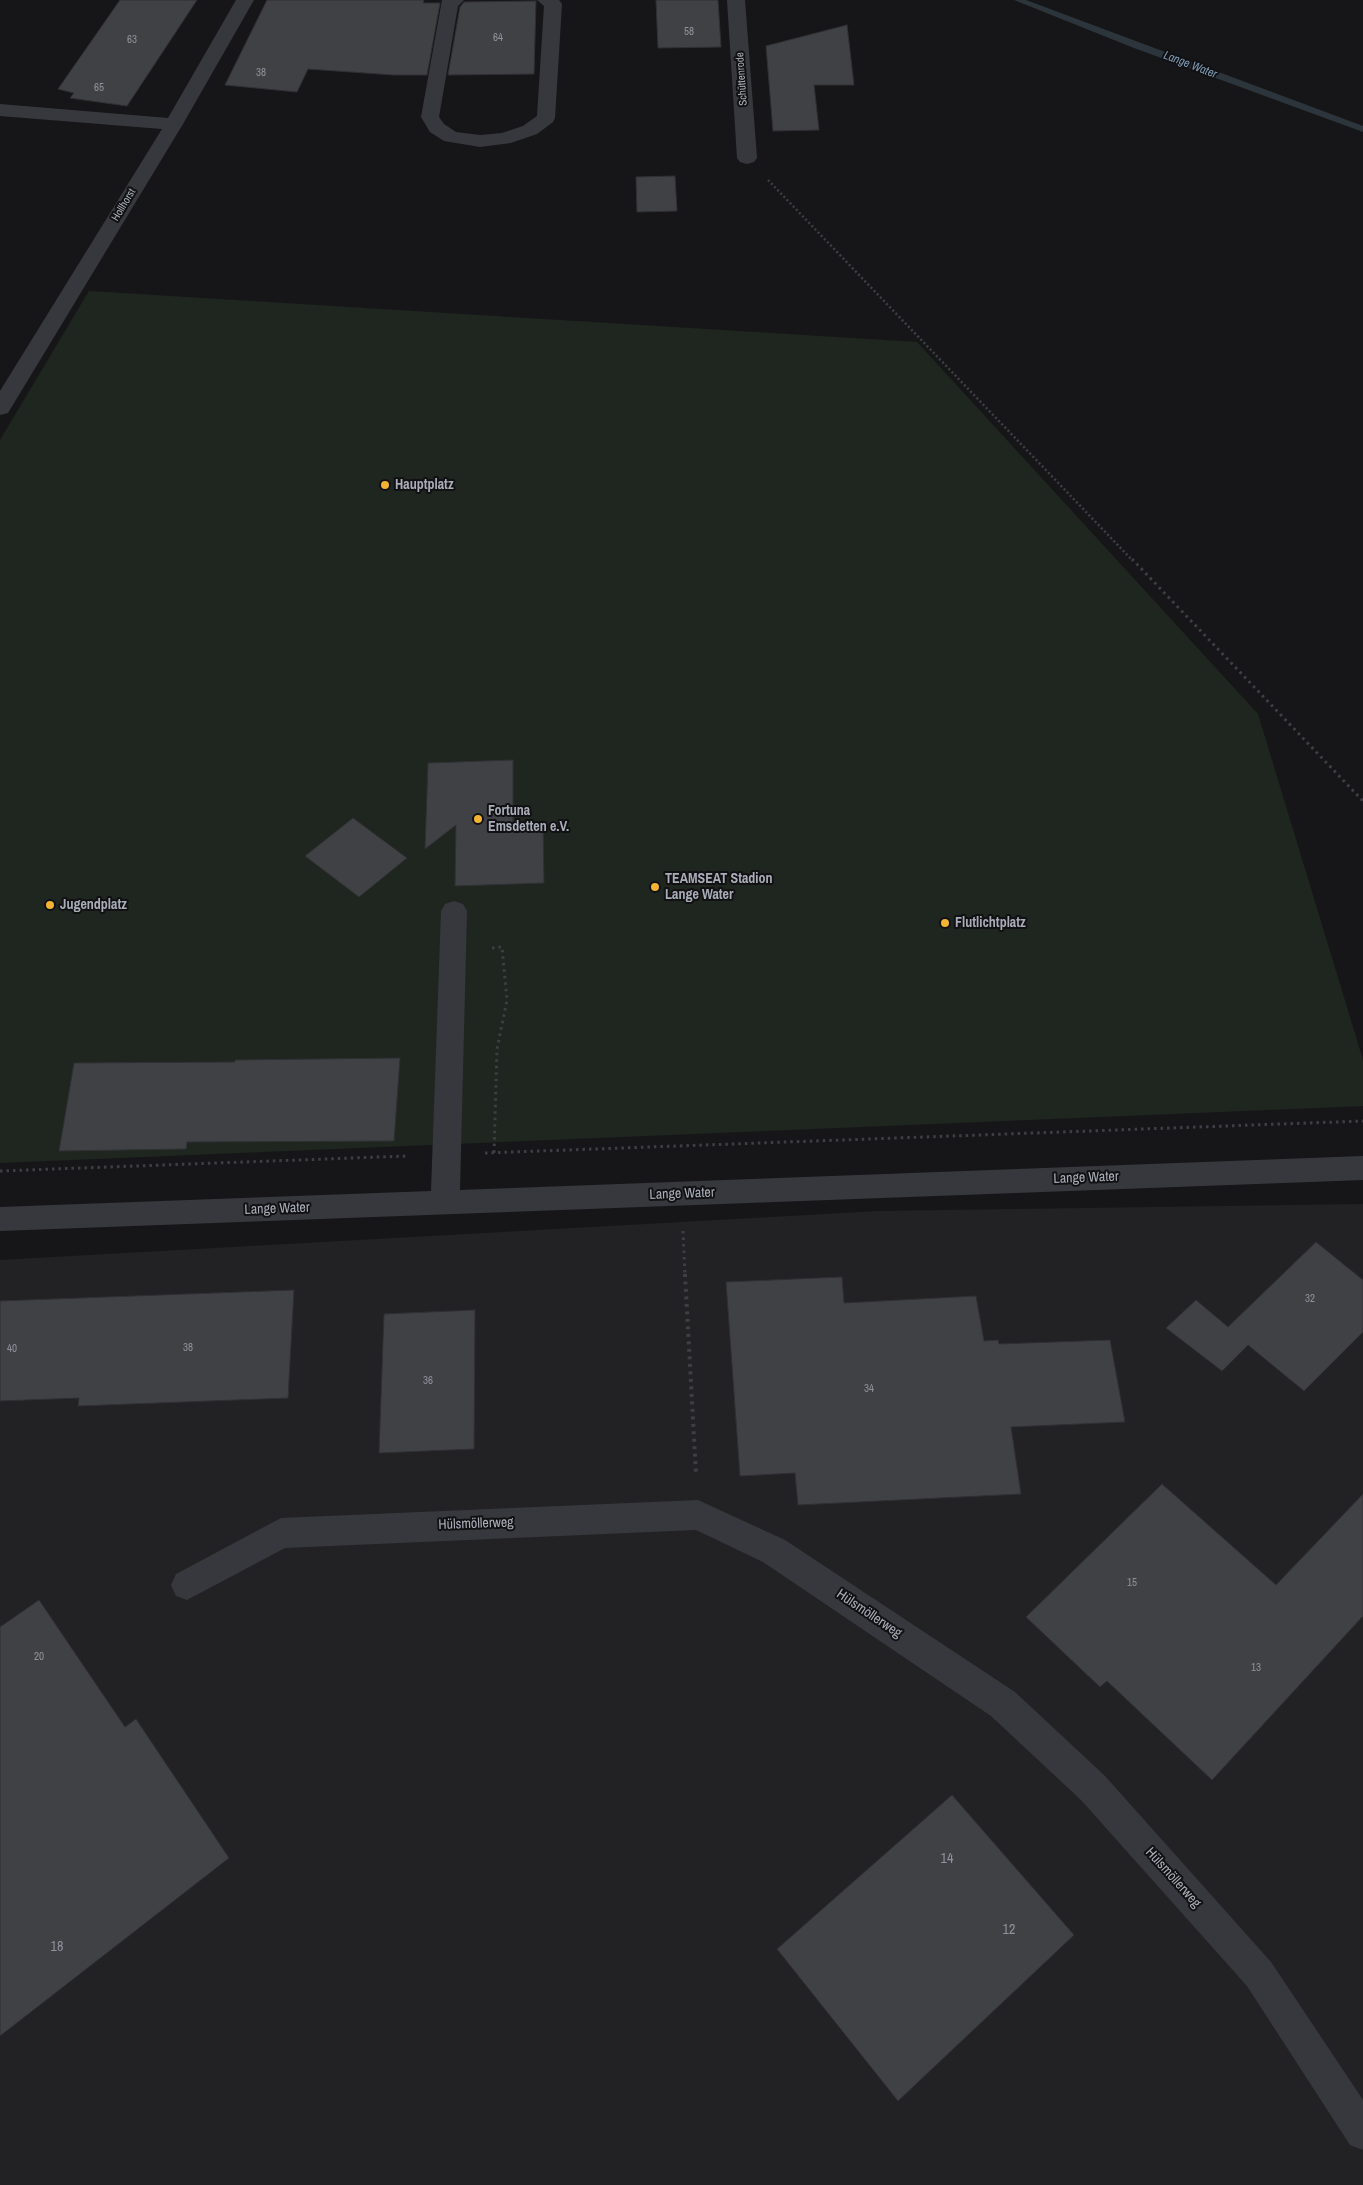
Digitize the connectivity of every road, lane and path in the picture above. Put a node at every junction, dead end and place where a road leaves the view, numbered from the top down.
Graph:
1 (245, 0) edge
2 (456, 0) edge
3 (546, 0) edge
4 (736, 0) edge
5 (0, 110) edge
6 (174, 124) junction
7 (747, 158) joint
8 (0, 408) edge
9 (1363, 801) edge
10 (454, 911) dead end
11 (452, 951) junction
12 (1363, 1121) edge
13 (494, 1153) junction
14 (447, 1155) junction
15 (1363, 1168) edge
16 (0, 1171) edge
17 (681, 1194) junction
18 (444, 1202) junction
19 (0, 1219) edge
20 (698, 1515) junction
21 (187, 1585) dead end
22 (1363, 2132) edge

1 - 6 street, Hollhorst
2 - 3 street
4 - 7 street, Schüttenrode
5 - 6 street
6 - 8 street, Hollhorst
7 - 9 path
10 - 11 street
11 - 13 path
11 - 14 street
12 - 13 path
13 - 14 path
14 - 16 path
14 - 18 street
15 - 17 street, Lange Water
17 - 18 street, Lange Water
17 - 20 path
18 - 19 street, Lange Water
20 - 21 street, Hülsmöllerweg
20 - 22 street, Hülsmöllerweg

